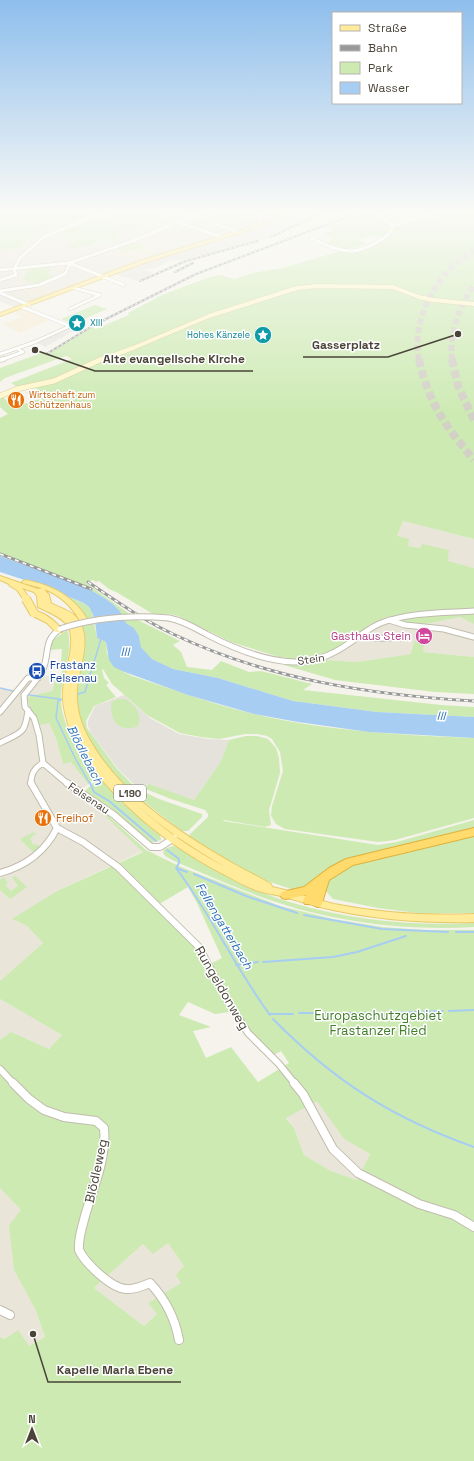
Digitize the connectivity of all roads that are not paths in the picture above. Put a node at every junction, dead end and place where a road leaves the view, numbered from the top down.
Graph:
1 (56, 278) edge
2 (99, 278) edge
3 (109, 278) edge
4 (124, 285) dead end
5 (74, 288) junction
6 (0, 292) edge
7 (474, 304) edge
8 (28, 305) junction
9 (22, 307) junction
10 (70, 309) dead end
11 (0, 315) edge
12 (16, 348) junction
13 (0, 354) edge
14 (0, 360) edge
15 (0, 396) edge
16 (1, 578) edge
17 (24, 582) junction
18 (45, 604) junction
19 (30, 606) dead end
20 (474, 611) edge
21 (389, 620) junction
22 (85, 622) junction
23 (60, 630) junction
24 (360, 636) junction
25 (474, 637) edge
26 (404, 638) dead end
27 (38, 678) junction
28 (28, 710) junction
29 (0, 712) edge
30 (0, 743) edge
31 (43, 762) junction
32 (57, 828) junction
33 (474, 832) edge
34 (182, 836) junction
35 (173, 839) junction
36 (0, 873) edge
37 (320, 881) junction
38 (280, 893) junction
39 (313, 902) junction
40 (474, 918) edge
41 (0, 1069) edge
42 (474, 1227) edge
43 (0, 1310) edge
44 (10, 1315) dead end
45 (178, 1340) dead end

1 - 6 street
2 - 5 main road
3 - 4 street
5 - 8 main road
5 - 10 street
6 - 8 street
7 - 15 main road
8 - 9 main road
9 - 11 main road
9 - 12 street
12 - 13 street
12 - 14 street
16 - 17 main road, L190
16 - 18 main road, L190
16 - 23 main road, bridge
17 - 18 main road, L190
17 - 22 main road
18 - 19 main road
18 - 34 main road, L190
18 - 35 main road, L190
20 - 21 street, Stein
21 - 24 street, Stein
21 - 25 street
22 - 23 street, bridge
22 - 24 street, Stein, bridge
23 - 27 street
24 - 26 street
27 - 28 street
27 - 29 street
28 - 30 street
28 - 31 street
31 - 32 street
31 - 35 street, Felsenau
32 - 36 street
32 - 42 street, Rungeldonweg
33 - 37 highway
34 - 35 street, Felsenau
34 - 38 main road, L190
35 - 38 main road, L190
37 - 38 highway
37 - 39 highway
38 - 39 main road, L190
39 - 40 main road, L190
41 - 45 street, Blödleweg
43 - 44 street

